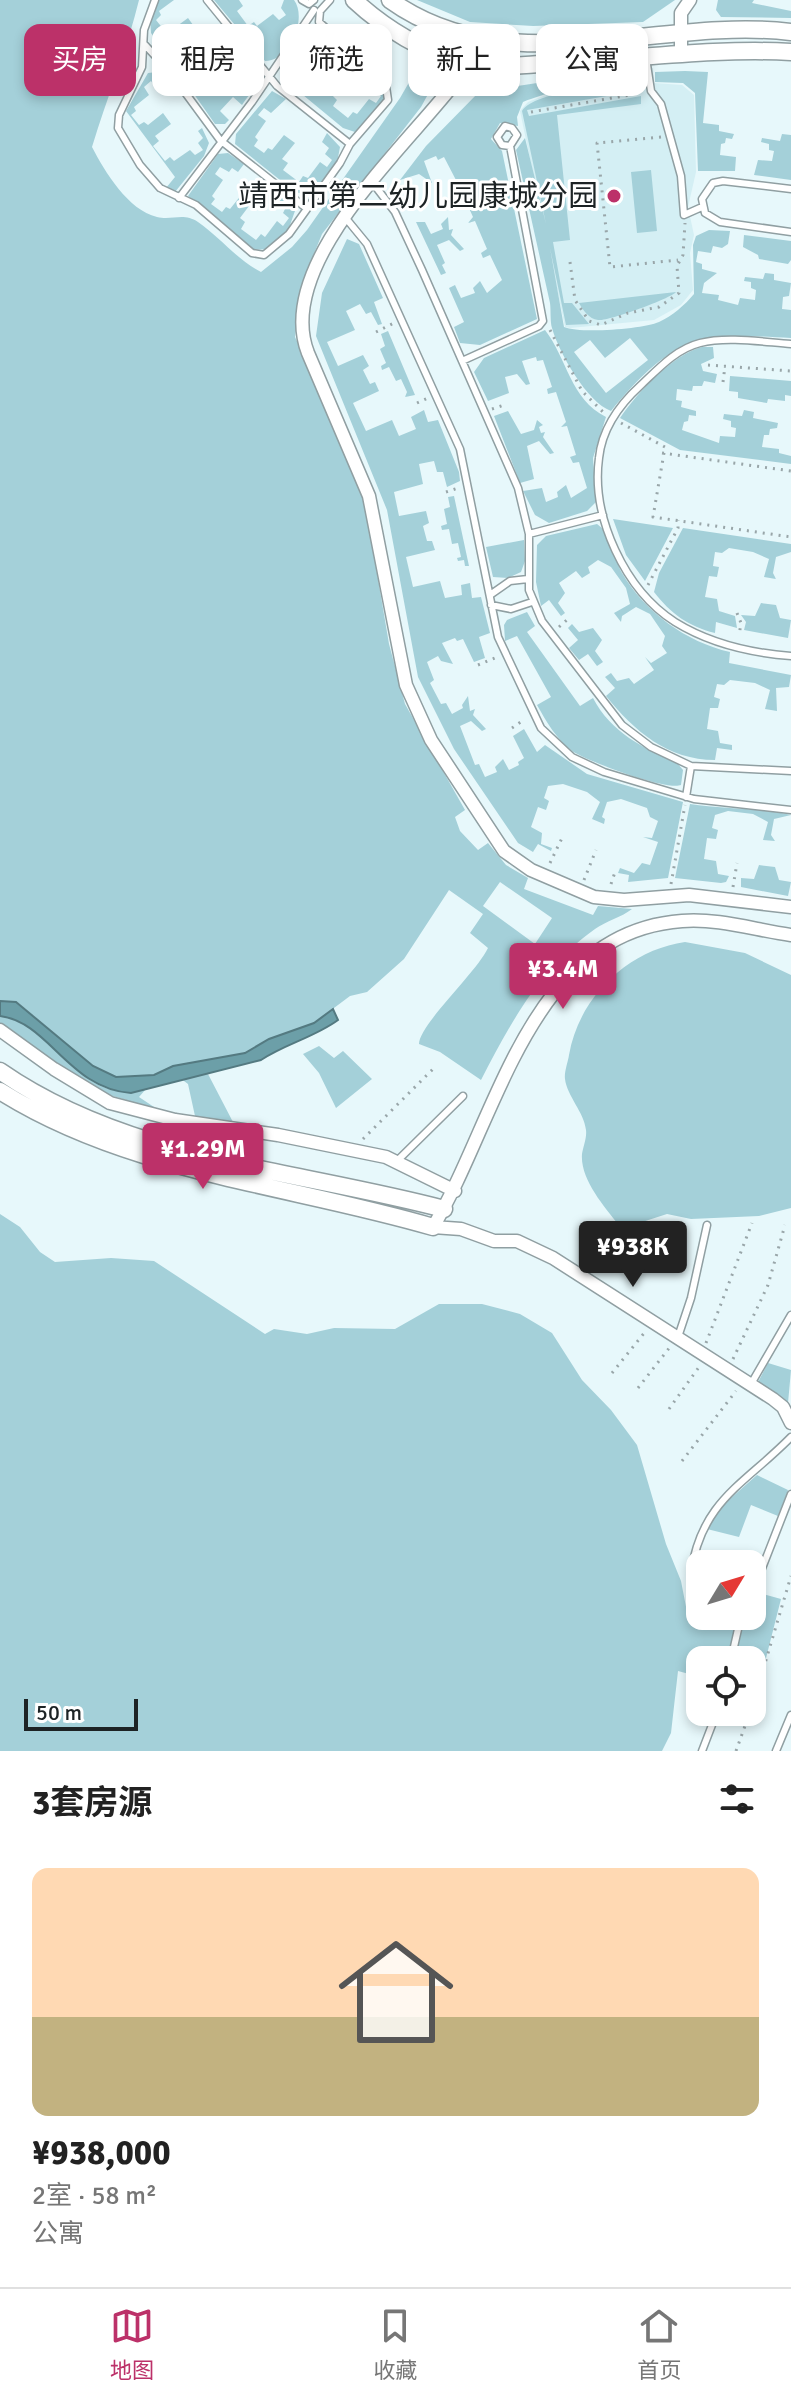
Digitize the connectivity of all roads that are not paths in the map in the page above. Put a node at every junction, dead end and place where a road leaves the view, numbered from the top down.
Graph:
1 (155, 0) edge
2 (207, 0) edge
3 (330, 0) edge
4 (354, 0) edge
5 (390, 0) edge
6 (690, 0) edge
7 (311, 6) edge
8 (430, 24) edge
9 (791, 32) edge
10 (679, 34) junction
11 (408, 39) edge
12 (520, 42) edge
13 (145, 45) junction
14 (791, 52) edge
15 (681, 53) junction
16 (648, 57) edge
17 (648, 71) edge
18 (269, 77) junction
19 (445, 96) edge
20 (220, 140) junction
21 (350, 144) junction
22 (510, 146) dead end
23 (372, 182) junction
24 (791, 189) edge
25 (179, 198) junction
26 (702, 207) junction
27 (306, 208) junction
28 (344, 216) junction
29 (791, 232) edge
30 (791, 344) edge
31 (462, 361) junction
32 (603, 515) junction
33 (529, 534) junction
34 (528, 579) junction
35 (490, 595) junction
36 (532, 602) junction
37 (491, 605) junction
38 (791, 656) edge
39 (691, 766) junction
40 (791, 771) edge
41 (686, 797) junction
42 (791, 810) edge
43 (791, 907) edge
44 (791, 935) edge
45 (0, 1030) edge
46 (0, 1071) edge
47 (0, 1091) edge
48 (463, 1096) dead end
49 (398, 1160) junction
50 (455, 1191) junction
51 (444, 1209) junction
52 (707, 1225) dead end
53 (433, 1227) junction
54 (791, 1315) edge
55 (677, 1338) junction
56 (747, 1382) junction
57 (790, 1414) edge
58 (791, 1437) edge
59 (791, 1494) edge
60 (696, 1550) edge
61 (766, 1558) edge
62 (791, 1715) edge
63 (712, 1726) edge
64 (702, 1751) edge
65 (776, 1751) edge

1 - 13 lane
2 - 18 lane
3 - 7 lane
4 - 11 street
5 - 8 street
6 - 10 street
7 - 18 lane
7 - 21 lane
9 - 10 street
10 - 12 street
10 - 15 street
13 - 20 lane
13 - 25 lane
14 - 15 street
15 - 16 street
17 - 26 lane
18 - 20 lane
18 - 21 lane
19 - 23 street
20 - 25 lane
20 - 27 lane
21 - 27 lane
22 - 31 lane
23 - 28 street
23 - 31 lane
24 - 26 lane
25 - 27 lane
26 - 29 lane
28 - 35 lane
28 - 43 street
30 - 32 lane
31 - 33 lane
32 - 33 lane
32 - 38 lane
33 - 34 lane
34 - 35 lane
34 - 36 lane
35 - 37 lane
36 - 37 lane
36 - 39 lane
37 - 41 lane
39 - 40 lane
39 - 41 lane
41 - 42 lane
44 - 50 street
45 - 49 street
46 - 51 street
47 - 53 street
48 - 49 lane
49 - 50 street
50 - 51 street
51 - 53 street
52 - 55 lane
53 - 55 street
54 - 56 lane
55 - 56 street
56 - 57 street
58 - 60 lane
59 - 61 lane
62 - 65 lane
63 - 64 lane

